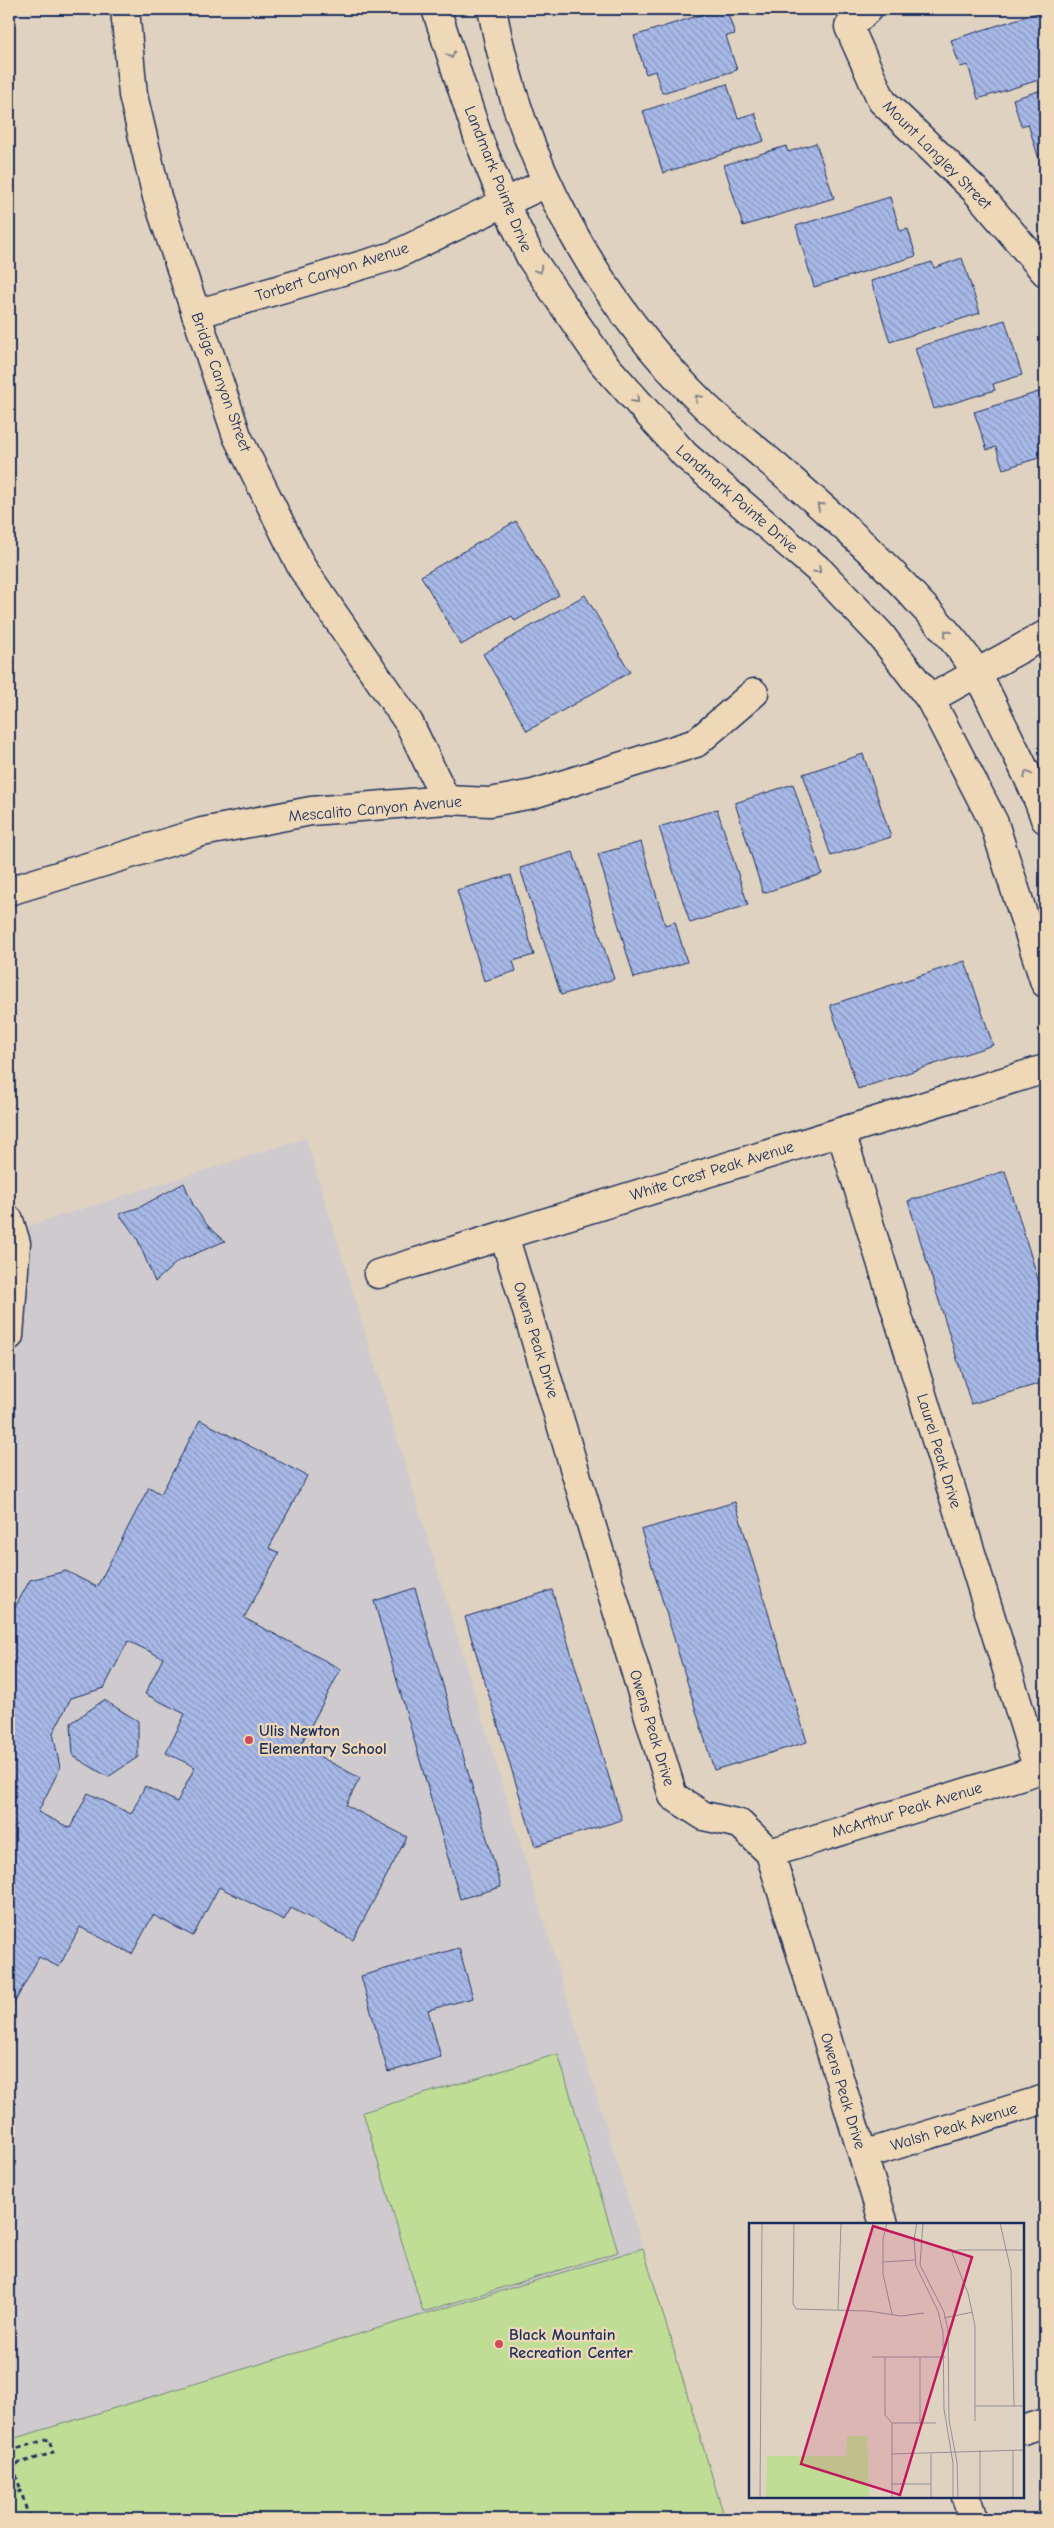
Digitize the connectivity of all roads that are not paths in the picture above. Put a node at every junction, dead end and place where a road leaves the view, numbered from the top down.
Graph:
1 (125, 9) edge
2 (436, 9) edge
3 (492, 9) edge
4 (858, 18) edge
5 (546, 183) junction
6 (505, 204) junction
7 (1045, 272) edge
8 (196, 314) junction
9 (1045, 635) edge
10 (976, 672) junction
11 (754, 693) dead end
12 (930, 699) junction
13 (446, 800) junction
14 (1045, 819) edge
15 (9, 891) edge
16 (1045, 983) edge
17 (1045, 1068) edge
18 (840, 1132) junction
19 (9, 1220) edge
20 (504, 1235) junction
21 (378, 1274) dead end
22 (9, 1336) edge
23 (1042, 1769) edge
24 (770, 1853) junction
25 (1045, 2099) edge
26 (863, 2156) junction
27 (884, 2223) edge
28 (1045, 2423) edge
29 (1024, 2430) edge
30 (966, 2498) edge
31 (973, 2519) edge

1 - 8 street, Bridge Canyon Street
2 -> 6 street, Landmark Pointe Drive
3 - 5 street
4 - 7 street, Mount Langley Street
5 - 6 street, Torbert Canyon Avenue
10 -> 5 street
6 - 8 street, Torbert Canyon Avenue
6 -> 12 street, Landmark Pointe Drive
8 - 13 street, Bridge Canyon Street
9 - 10 street
10 - 12 street
14 -> 10 street
11 - 13 street, Mescalito Canyon Avenue
12 - 16 street, Landmark Pointe Drive
13 - 15 street, Mescalito Canyon Avenue
17 - 18 street, White Crest Peak Avenue
18 - 20 street, White Crest Peak Avenue
18 - 23 street, Laurel Peak Drive
19 - 22 street
20 - 21 street, White Crest Peak Avenue
20 - 24 street, Owens Peak Drive
23 - 24 street, McArthur Peak Avenue
24 - 26 street, Owens Peak Drive
25 - 26 street, Walsh Peak Avenue
26 - 27 street, Owens Peak Drive
28 - 29 street
30 - 31 street

